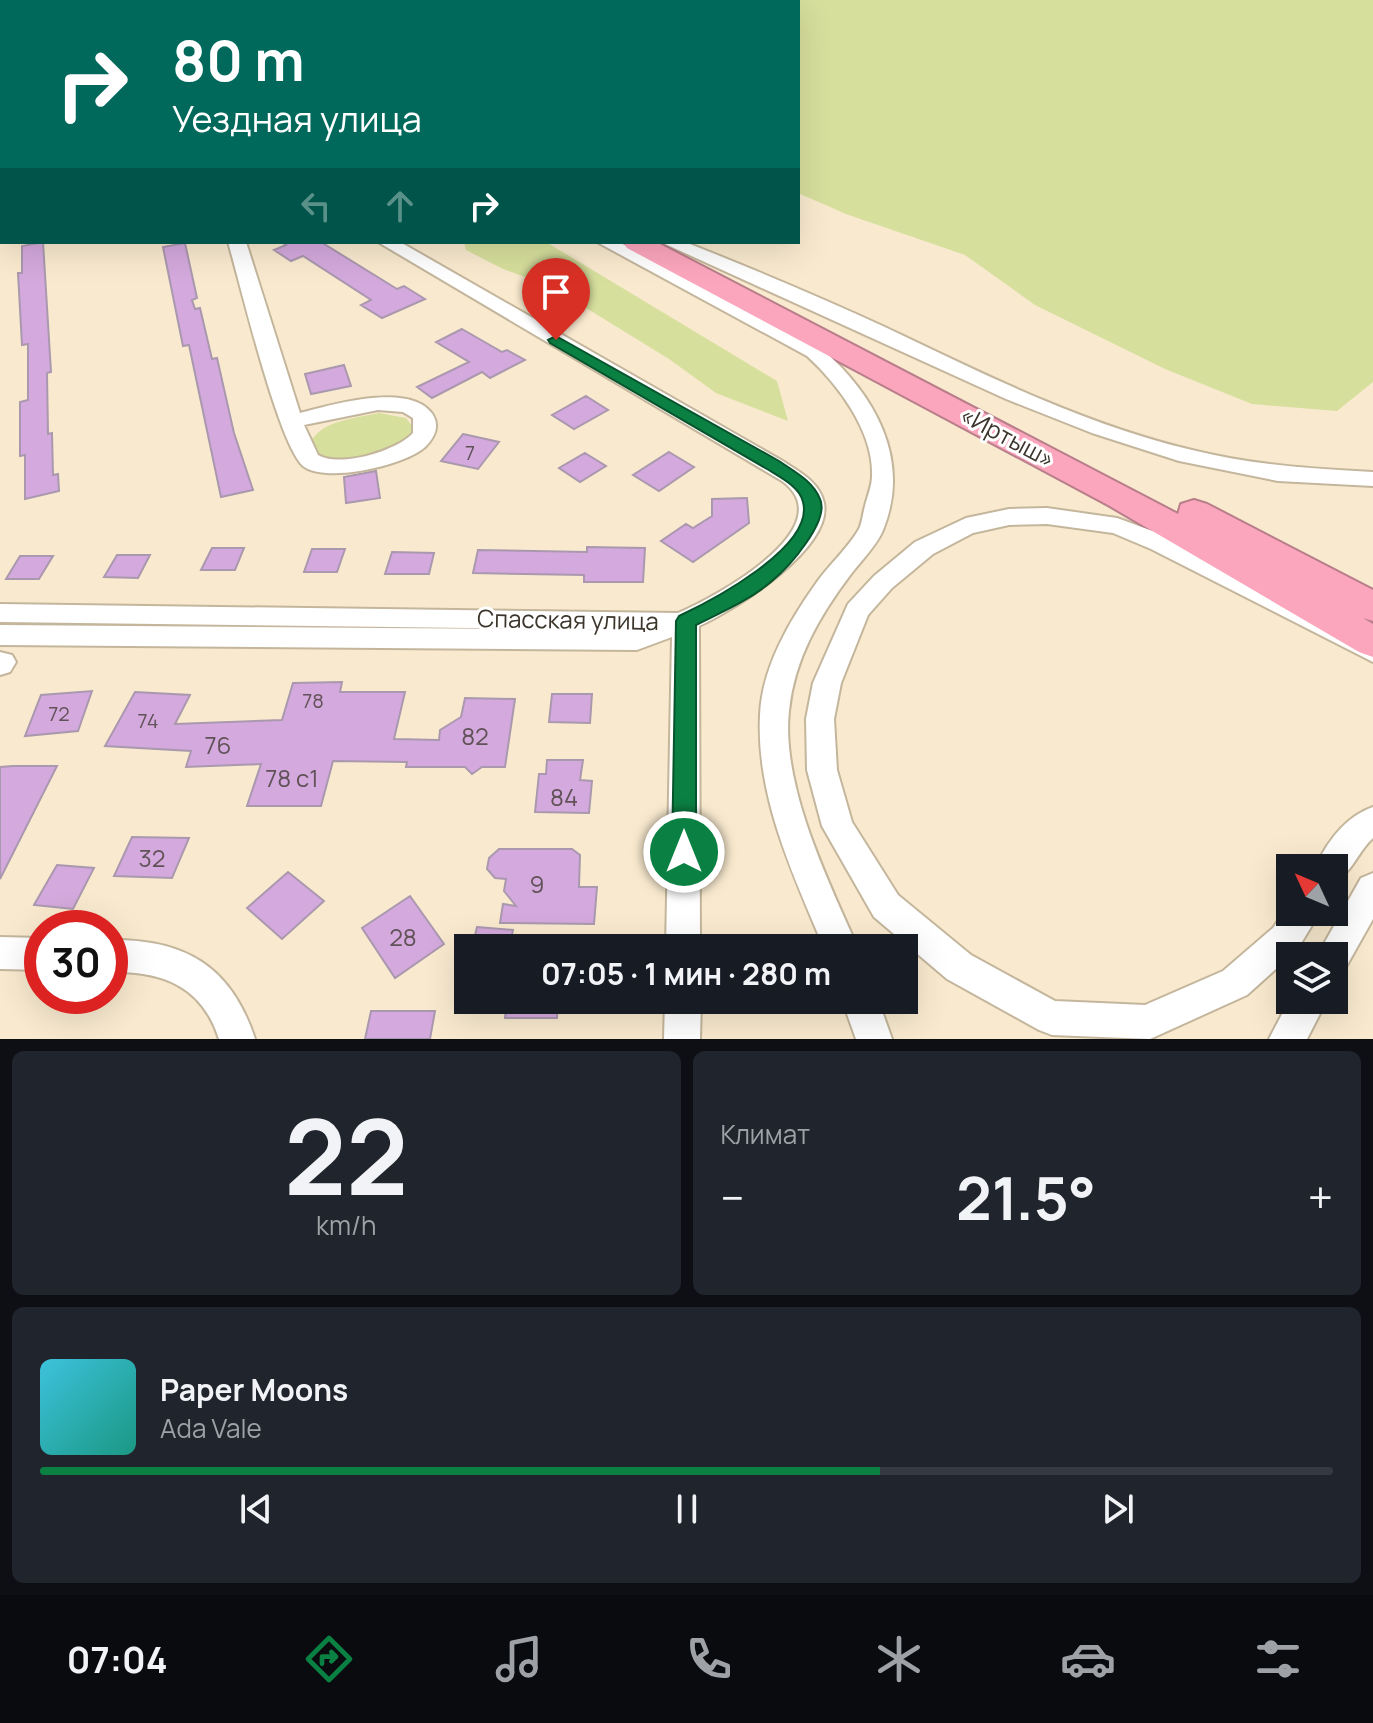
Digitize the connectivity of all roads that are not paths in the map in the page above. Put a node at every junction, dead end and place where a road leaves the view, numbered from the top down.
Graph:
1 (238, 244) edge
2 (390, 244) edge
3 (610, 244) edge
4 (663, 244) edge
5 (663, 244) edge
6 (665, 244) edge
7 (292, 421) junction
8 (1373, 479) edge
9 (1373, 607) edge
10 (0, 613) edge
11 (686, 621) junction
12 (1373, 642) edge
13 (1373, 652) edge
14 (1, 654) edge
15 (1373, 820) edge
16 (1340, 854) edge
17 (1373, 888) edge
18 (1294, 926) edge
19 (683, 934) edge
20 (835, 934) edge
21 (1342, 942) edge
22 (0, 953) edge
23 (24, 954) edge
24 (128, 956) edge
25 (683, 1014) edge
26 (865, 1014) edge
27 (1301, 1014) edge
28 (237, 1039) edge
29 (682, 1039) edge
30 (874, 1039) edge
31 (1287, 1039) edge

1 - 7 street
2 - 11 street
3 - 20 street
4 - 9 highway, «Иртыш»
5 - 12 highway, «Иртыш»
6 - 8 street
7 - 7 street
10 - 11 street, Спасская улица
11 - 14 street, Спасская улица
11 - 19 street
13 - 18 street
15 - 16 street
17 - 21 street
22 - 23 street
24 - 28 street
25 - 29 street
26 - 30 street
27 - 31 street

